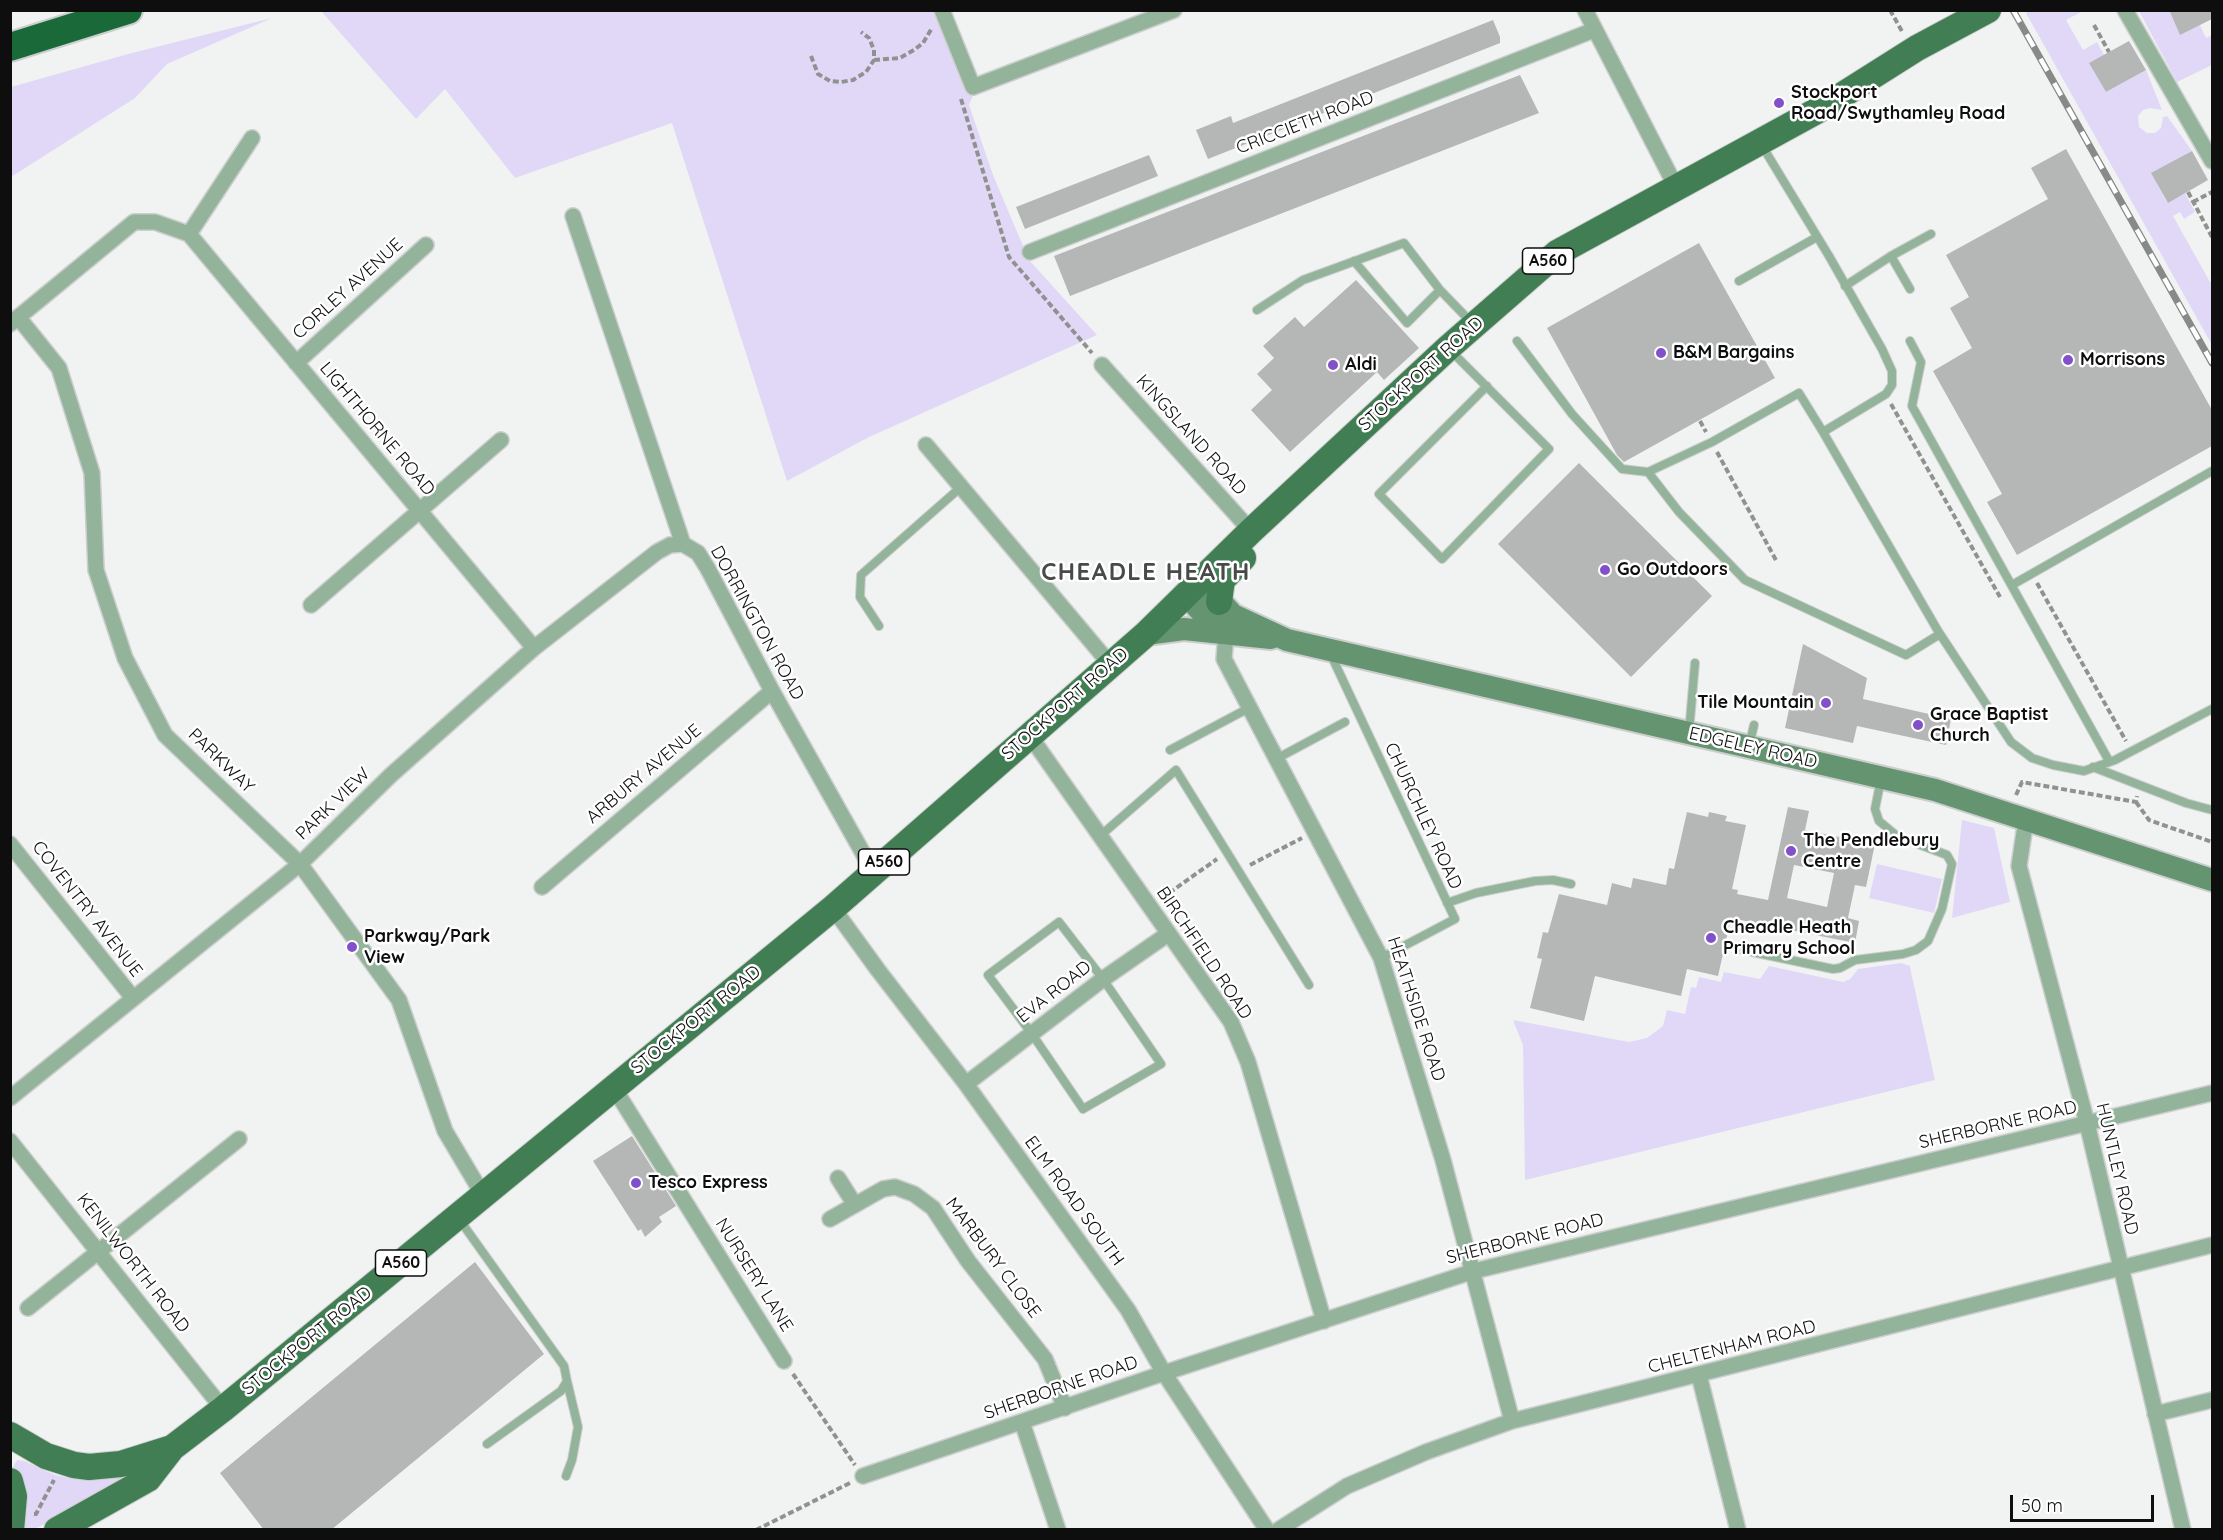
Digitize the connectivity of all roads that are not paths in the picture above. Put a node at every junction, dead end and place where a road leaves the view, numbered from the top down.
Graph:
1 (128, 10) edge
2 (1174, 10) edge
3 (1585, 10) edge
4 (1988, 10) edge
5 (2125, 10) edge
6 (943, 12) edge
7 (1146, 16) edge
8 (1594, 30) junction
9 (10, 47) edge
10 (252, 138) dead end
11 (1760, 143) junction
12 (2212, 161) edge
13 (1676, 187) junction
14 (573, 216) dead end
15 (189, 234) junction
16 (1932, 234) dead end
17 (1817, 237) junction
18 (426, 245) dead end
19 (1030, 252) dead end
20 (1891, 256) junction
21 (1354, 261) junction
22 (1739, 281) dead end
23 (1845, 286) junction
24 (1910, 289) dead end
25 (1440, 290) junction
26 (1257, 310) dead end
27 (14, 320) edge
28 (1475, 325) junction
29 (1517, 341) dead end
30 (1910, 341) dead end
31 (1448, 348) junction
32 (296, 363) junction
33 (1102, 365) road end
34 (1487, 386) junction
35 (1823, 432) junction
36 (501, 440) dead end
37 (926, 445) dead end
38 (2212, 471) edge
39 (1648, 472) junction
40 (962, 487) junction
41 (419, 510) junction
42 (1251, 531) junction
43 (684, 544) junction
44 (2012, 585) junction
45 (1190, 589) junction
46 (1219, 602) junction
47 (311, 605) dead end
48 (879, 626) dead end
49 (1223, 633) junction
50 (1146, 634) junction
51 (1940, 634) junction
52 (1287, 640) junction
53 (534, 648) junction
54 (1329, 651) junction
55 (1110, 663) junction
56 (1695, 663) dead end
57 (772, 691) junction
58 (1249, 708) junction
59 (2212, 709) edge
60 (1345, 722) dead end
61 (1754, 725) dead end
62 (1689, 734) junction
63 (1030, 736) junction
64 (1749, 747) junction
65 (1170, 750) dead end
66 (1276, 759) junction
67 (2109, 761) junction
68 (2093, 767) junction
69 (1882, 778) junction
70 (2212, 810) edge
71 (2026, 819) junction
72 (1100, 836) junction
73 (10, 843) edge
74 (300, 864) junction
75 (873, 871) junction
76 (2212, 880) edge
77 (1571, 884) dead end
78 (542, 887) dead end
79 (1447, 903) junction
80 (833, 908) junction
81 (1168, 934) junction
82 (1738, 949) dead end
83 (1381, 958) junction
84 (1103, 979) junction
85 (1309, 985) dead end
86 (133, 998) junction
87 (1032, 1034) junction
88 (966, 1084) junction
89 (614, 1088) junction
90 (2212, 1093) edge
91 (10, 1098) edge
92 (2086, 1124) junction
93 (239, 1139) dead end
94 (10, 1141) edge
95 (838, 1179) dead end
96 (483, 1195) junction
97 (855, 1205) junction
98 (457, 1216) junction
99 (830, 1219) dead end
100 (2212, 1245) edge
101 (99, 1250) junction
102 (2121, 1269) junction
103 (1474, 1271) junction
104 (28, 1308) dead end
105 (1324, 1321) junction
106 (784, 1361) road end
107 (1164, 1373) junction
108 (1699, 1375) junction
109 (567, 1381) junction
110 (2212, 1400) edge
111 (1065, 1408) junction
112 (223, 1409) junction
113 (2155, 1414) junction
114 (1512, 1420) junction
115 (1022, 1422) junction
116 (10, 1435) edge
117 (487, 1444) dead end
118 (172, 1448) junction
119 (566, 1476) dead end
120 (863, 1476) road end
121 (10, 1481) edge
122 (11, 1530) edge
123 (57, 1530) edge
124 (1059, 1530) edge
125 (1267, 1530) edge
126 (1278, 1530) edge
127 (1738, 1530) edge
128 (2183, 1530) edge

1 - 9 highway
2 - 7 street
3 - 8 street
4 - 11 main road, STOCKPORT ROAD / A560
5 - 12 street
6 - 7 street
8 - 13 street
8 - 19 street, CRICCIETH ROAD
10 - 15 street
11 - 13 main road, STOCKPORT ROAD / A560
11 - 17 lane
13 - 28 main road, STOCKPORT ROAD / A560
14 - 43 street, DORRINGTON ROAD
15 - 27 street
15 - 32 street, LIGHTHORNE ROAD
16 - 20 lane
17 - 22 lane
17 - 23 lane
18 - 32 street, CORLEY AVENUE
20 - 23 lane
20 - 24 lane
21 - 25 lane
21 - 25 lane
21 - 26 lane
23 - 35 lane
25 - 28 lane
27 - 74 street, PARKWAY
28 - 31 main road, STOCKPORT ROAD / A560
29 - 39 lane
30 - 44 lane
31 - 34 lane
31 - 42 main road, STOCKPORT ROAD / A560
32 - 41 street, LIGHTHORNE ROAD
33 - 42 street, KINGSLAND ROAD
34 - 34 lane
35 - 39 lane
35 - 51 lane
36 - 41 street
37 - 40 street
38 - 44 lane
39 - 51 lane
40 - 48 lane
40 - 55 street
41 - 47 street
41 - 53 street, LIGHTHORNE ROAD
42 - 45 main road, STOCKPORT ROAD / A560
42 - 46 main road, A560
43 - 53 street, PARK VIEW
43 - 57 street, DORRINGTON ROAD
44 - 67 lane
45 - 46 main road, EDGELEY ROAD
45 - 49 main road
45 - 50 main road, STOCKPORT ROAD / A560
46 - 52 main road, EDGELEY ROAD
49 - 50 main road, EDGELEY ROAD
49 - 52 main road, EDGELEY ROAD
49 - 58 street, HEATHSIDE ROAD
50 - 55 main road, STOCKPORT ROAD / A560
51 - 68 lane
52 - 54 main road, EDGELEY ROAD
53 - 74 street, PARK VIEW
54 - 62 main road, EDGELEY ROAD
54 - 79 lane, CHURCHLEY ROAD
55 - 63 main road, STOCKPORT ROAD / A560
56 - 62 lane
57 - 75 street, DORRINGTON ROAD
57 - 78 street, ARBURY AVENUE
58 - 65 lane
58 - 66 street, HEATHSIDE ROAD
59 - 67 lane
60 - 66 lane
61 - 64 lane
62 - 64 main road, EDGELEY ROAD
63 - 72 street, BIRCHFIELD ROAD
63 - 75 main road, STOCKPORT ROAD / A560
64 - 69 main road, EDGELEY ROAD
66 - 83 street, HEATHSIDE ROAD
67 - 68 lane
68 - 70 lane
69 - 71 main road, EDGELEY ROAD
69 - 82 lane
71 - 76 main road, EDGELEY ROAD
71 - 92 street, HUNTLEY ROAD
72 - 81 street, BIRCHFIELD ROAD
72 - 85 lane
73 - 86 street, COVENTRY AVENUE
74 - 86 street, PARK VIEW
74 - 96 street, PARKWAY
75 - 80 main road, STOCKPORT ROAD / A560
77 - 79 lane
79 - 83 lane, CHURCHLEY ROAD
80 - 88 street, ELM ROAD SOUTH
80 - 89 main road, STOCKPORT ROAD / A560
81 - 84 street, EVA ROAD
81 - 105 street, BIRCHFIELD ROAD
83 - 103 street, HEATHSIDE ROAD
84 - 87 street, EVA ROAD
84 - 87 lane
84 - 87 lane
86 - 91 street, PARK VIEW
87 - 88 street, EVA ROAD
88 - 107 street, ELM ROAD SOUTH
89 - 96 main road, STOCKPORT ROAD / A560
89 - 106 street, NURSERY LANE
90 - 92 street, SHERBORNE ROAD
92 - 102 street, HUNTLEY ROAD
92 - 103 street, SHERBORNE ROAD
93 - 101 street
94 - 101 street, KENILWORTH ROAD
95 - 97 street
96 - 98 main road, STOCKPORT ROAD / A560
97 - 99 street, MARBURY CLOSE
97 - 111 street, MARBURY CLOSE
98 - 109 lane
98 - 112 main road, STOCKPORT ROAD / A560
100 - 102 street, CHELTENHAM ROAD
101 - 104 street
101 - 112 street, KENILWORTH ROAD
102 - 108 street, CHELTENHAM ROAD
102 - 113 street, HUNTLEY ROAD
103 - 105 street, SHERBORNE ROAD
103 - 114 street, HEATHSIDE ROAD
105 - 107 street, SHERBORNE ROAD
107 - 111 street, SHERBORNE ROAD
107 - 125 street, ELM ROAD SOUTH
108 - 114 street, CHELTENHAM ROAD
108 - 127 street
109 - 117 lane
109 - 119 lane
110 - 113 street
111 - 115 street, SHERBORNE ROAD
112 - 118 main road, STOCKPORT ROAD / A560
113 - 128 street, HUNTLEY ROAD
114 - 126 street, CHELTENHAM ROAD
115 - 120 street, SHERBORNE ROAD
115 - 124 street
116 - 118 main road, STOCKPORT ROAD / A560
118 - 123 main road, STOCKPORT ROAD / A560
121 - 122 main road

